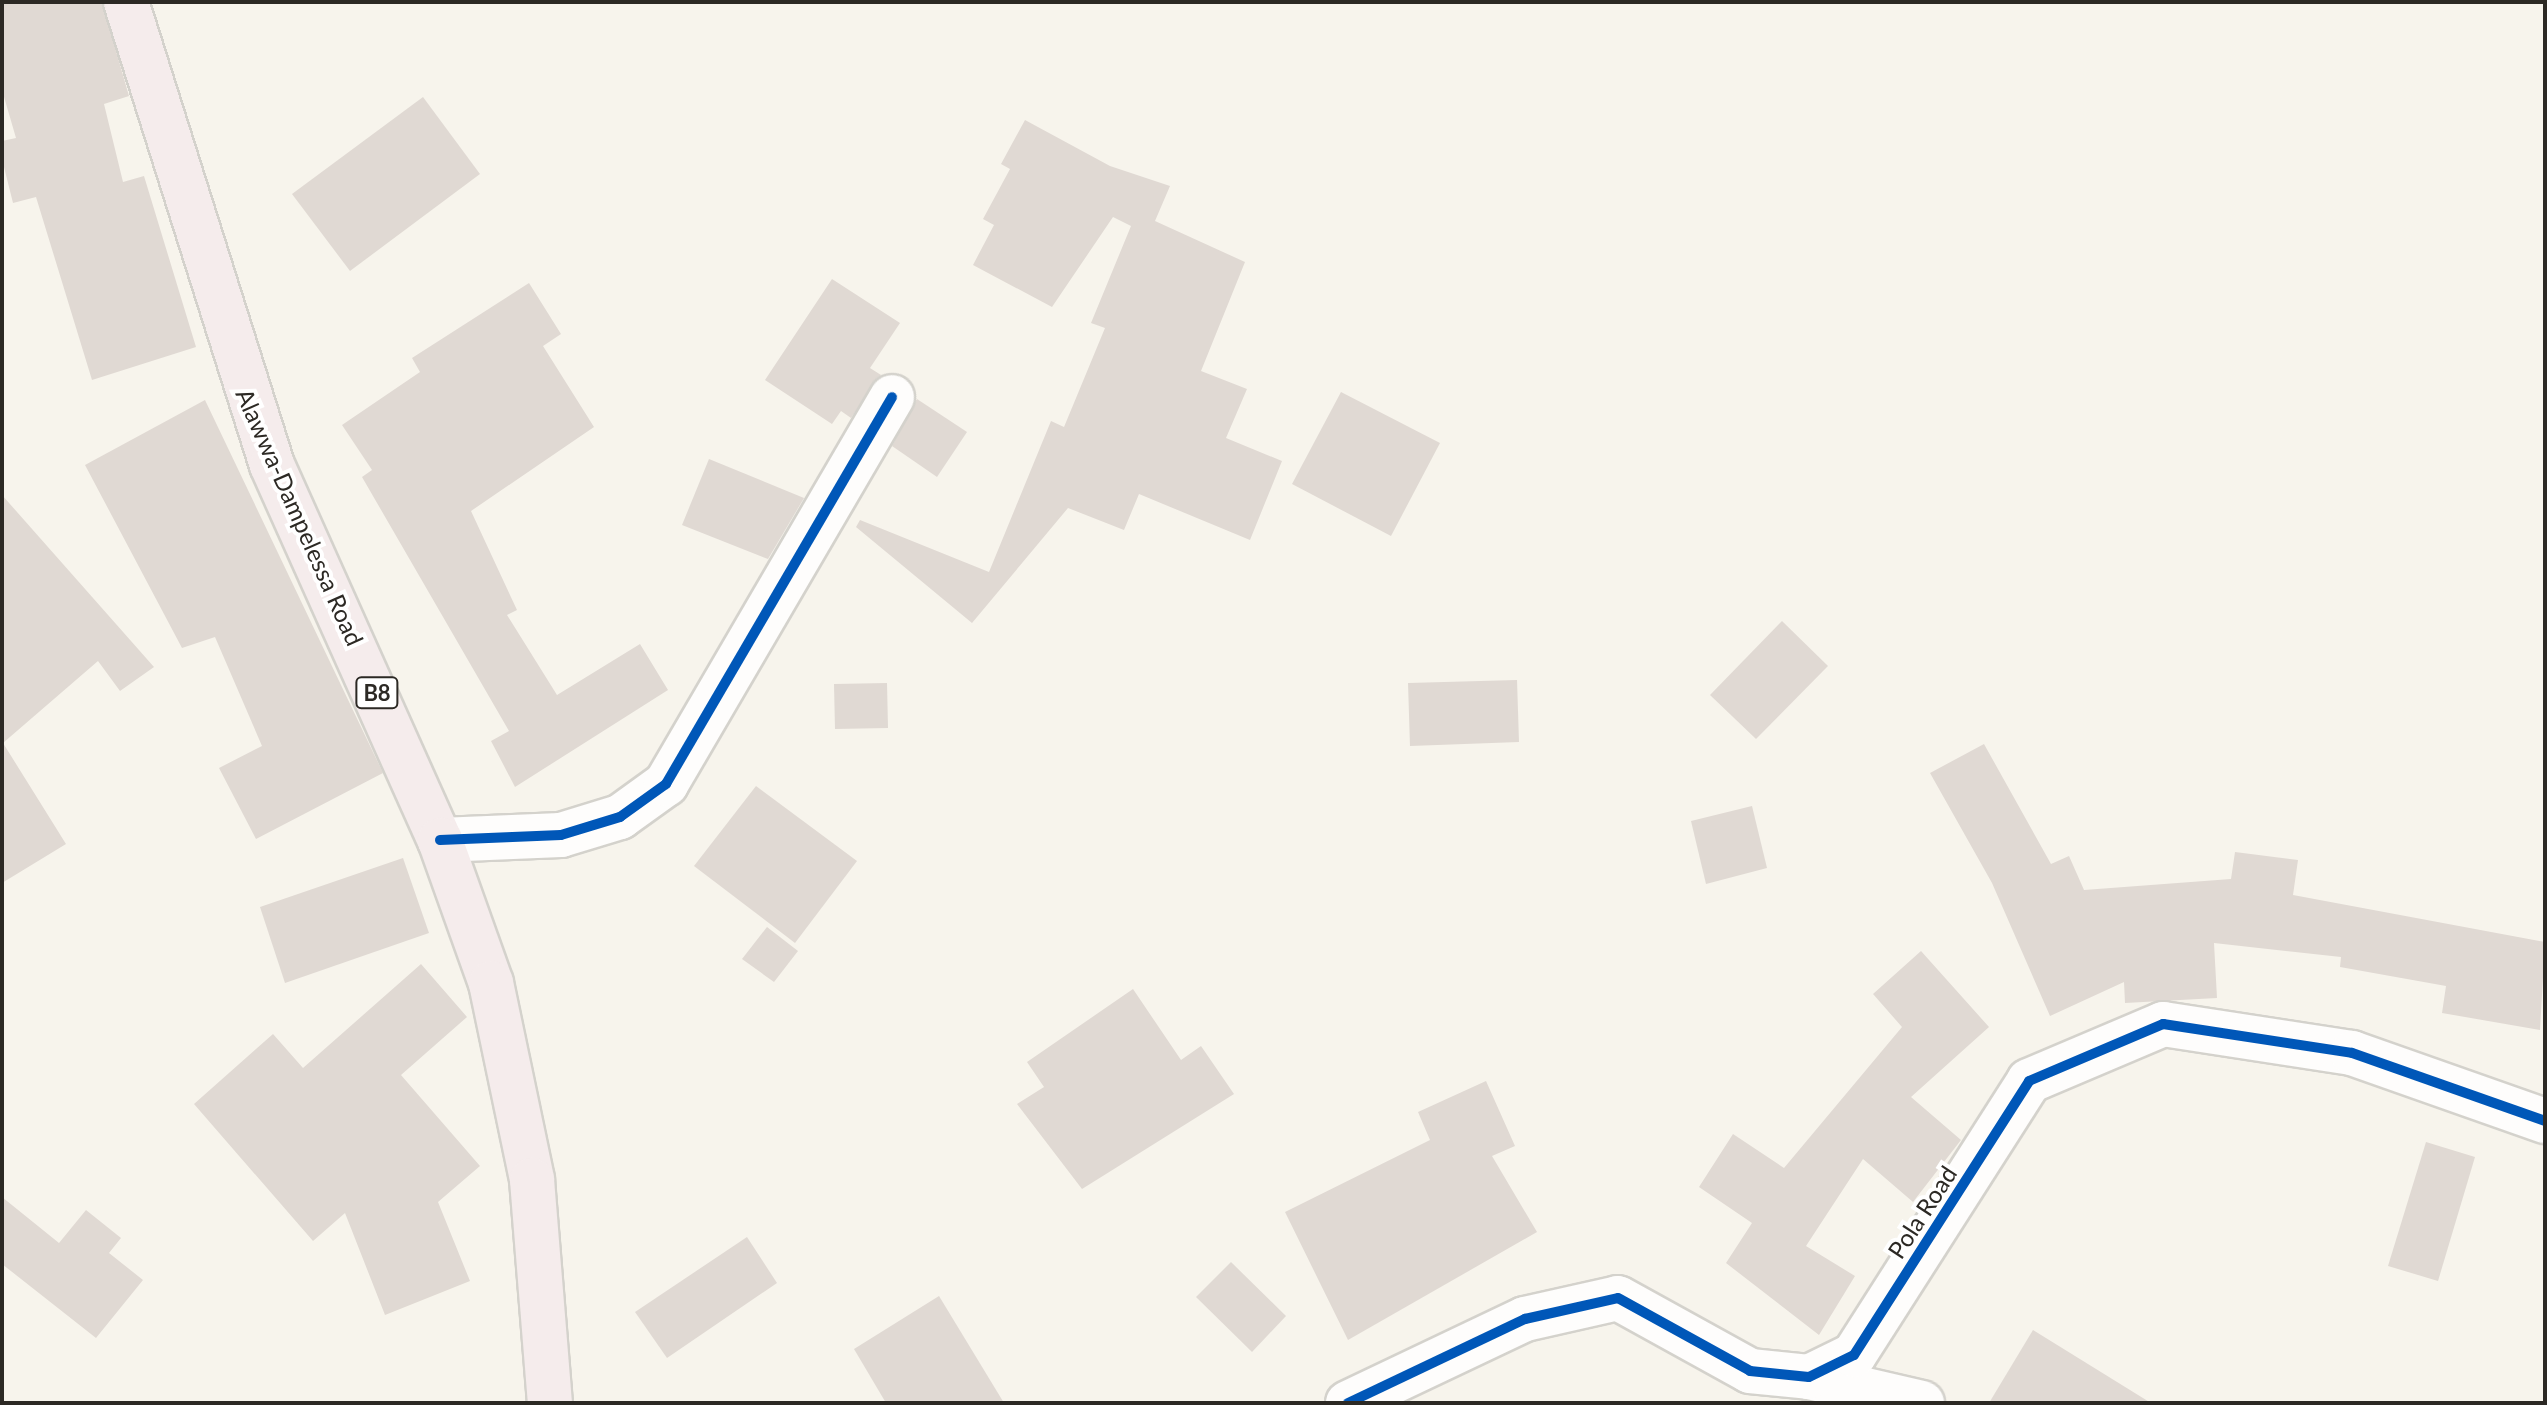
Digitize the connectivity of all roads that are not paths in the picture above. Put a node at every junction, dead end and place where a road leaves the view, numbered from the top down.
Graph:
1 (126, 2) edge
2 (892, 397) dead end
3 (440, 840) junction
4 (2545, 1121) edge
5 (1809, 1377) junction
6 (550, 1403) edge
7 (1348, 1403) edge
8 (1922, 1403) edge

1 - 3 main road, Alawwa-Dampelessa Road / B8
2 - 3 street
3 - 6 main road, Alawwa-Dampelessa Road / B8
4 - 5 street, Pola Road
5 - 7 street
5 - 8 street

